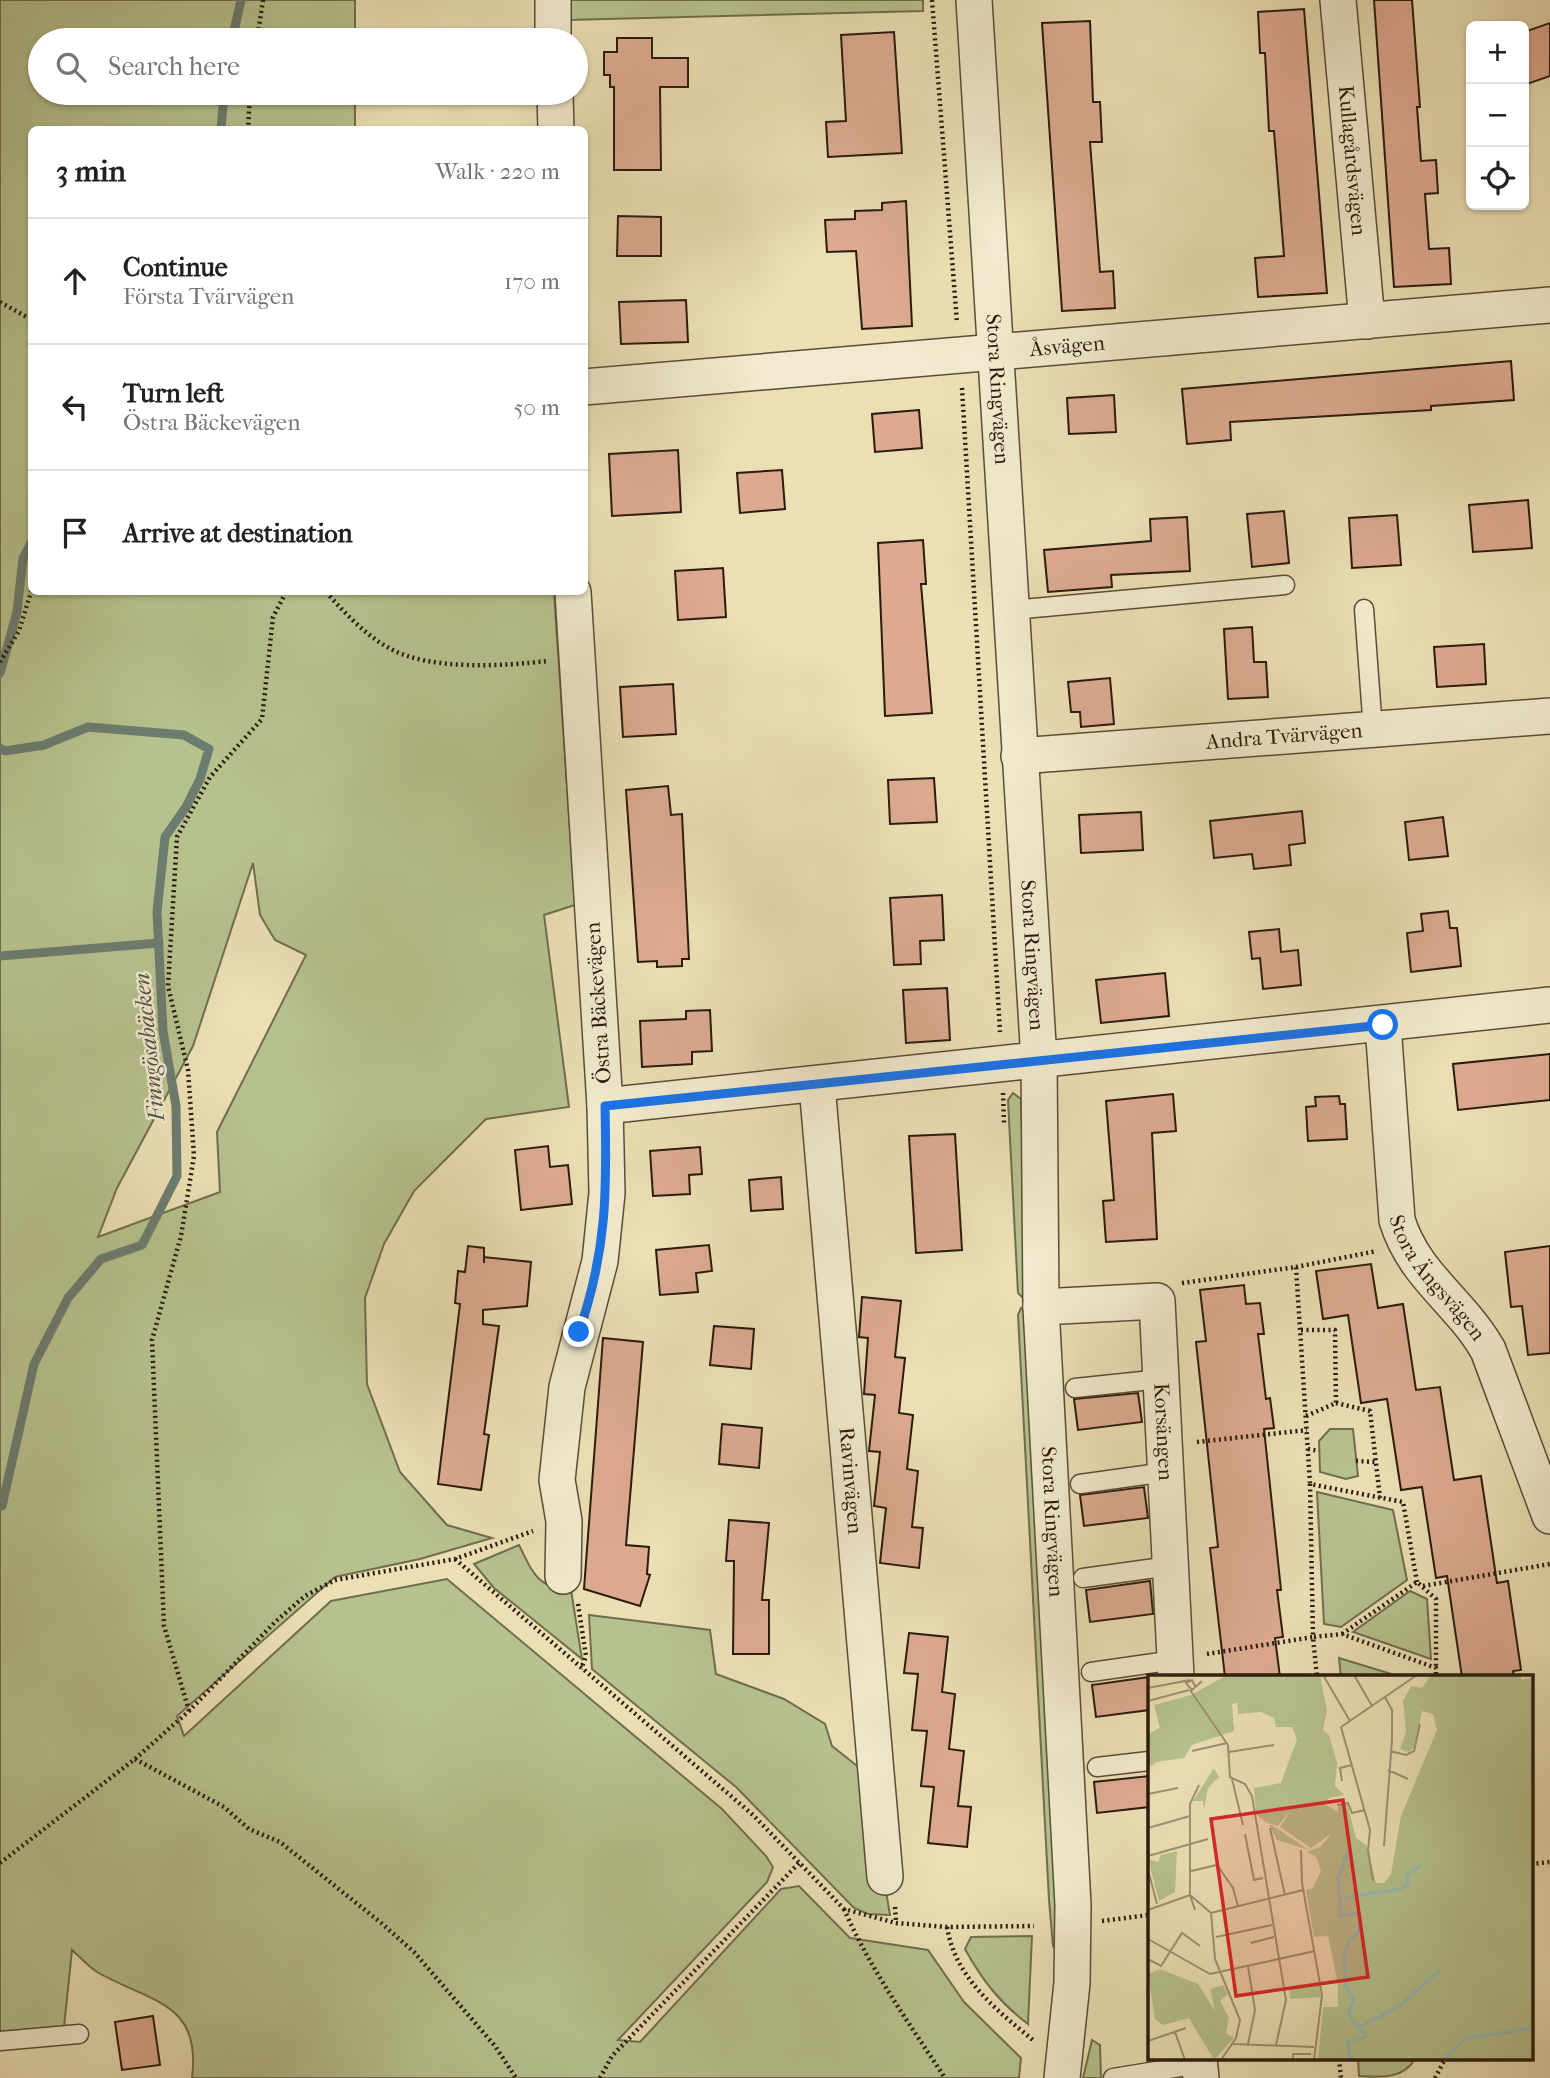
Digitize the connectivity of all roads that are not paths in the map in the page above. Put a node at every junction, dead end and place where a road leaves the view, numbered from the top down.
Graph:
1 (553, 0) edge
2 (974, 0) edge
3 (1338, 0) edge
4 (554, 28) edge
5 (555, 105) edge
6 (556, 126) edge
7 (1550, 304) edge
8 (1367, 321) junction
9 (997, 351) junction
10 (588, 387) edge
11 (1285, 584) dead end
12 (573, 595) edge
13 (1364, 609) dead end
14 (1012, 610) junction
15 (1550, 716) edge
16 (1373, 730) junction
17 (1019, 756) junction
18 (1550, 1005) edge
19 (1383, 1025) junction
20 (1039, 1059) junction
21 (817, 1085) junction
22 (605, 1106) junction
23 (1041, 1307) junction
24 (1161, 1379) junction
25 (1076, 1388) dead end
26 (1165, 1459) junction
27 (1080, 1484) dead end
28 (1550, 1516) edge
29 (1171, 1566) junction
30 (563, 1576) road end
31 (1083, 1578) dead end
32 (1176, 1668) edge
33 (1091, 1672) dead end
34 (1148, 1761) edge
35 (1097, 1767) dead end
36 (885, 1877) dead end
37 (79, 2034) dead end
38 (0, 2041) edge
39 (1200, 2067) edge
40 (1062, 2078) edge
41 (1113, 2078) edge

1 - 4 street
2 - 9 street, Stora Ringvägen
3 - 8 street, Kullagårdsvägen
5 - 6 street
7 - 8 street, Åsvägen
8 - 9 street, Åsvägen
9 - 10 street, Åsvägen
9 - 14 street, Stora Ringvägen
11 - 14 lane
12 - 22 street, Östra Bäckevägen
13 - 16 lane
14 - 17 street, Stora Ringvägen
15 - 16 street, Andra Tvärvägen
16 - 17 street, Andra Tvärvägen
17 - 20 street, Stora Ringvägen
18 - 19 street
19 - 20 street
19 - 28 street, Stora Ängsvägen
20 - 21 street
20 - 23 street, Stora Ringvägen
21 - 22 street
21 - 36 street, Ravinvägen
22 - 30 street, Östra Bäckevägen
23 - 24 street, Korsängen
23 - 40 street, Stora Ringvägen
24 - 25 lane
24 - 26 street, Korsängen
26 - 27 lane
26 - 29 street, Korsängen
29 - 31 lane
29 - 32 street, Korsängen
32 - 33 lane
34 - 35 lane
37 - 38 lane
39 - 41 lane

